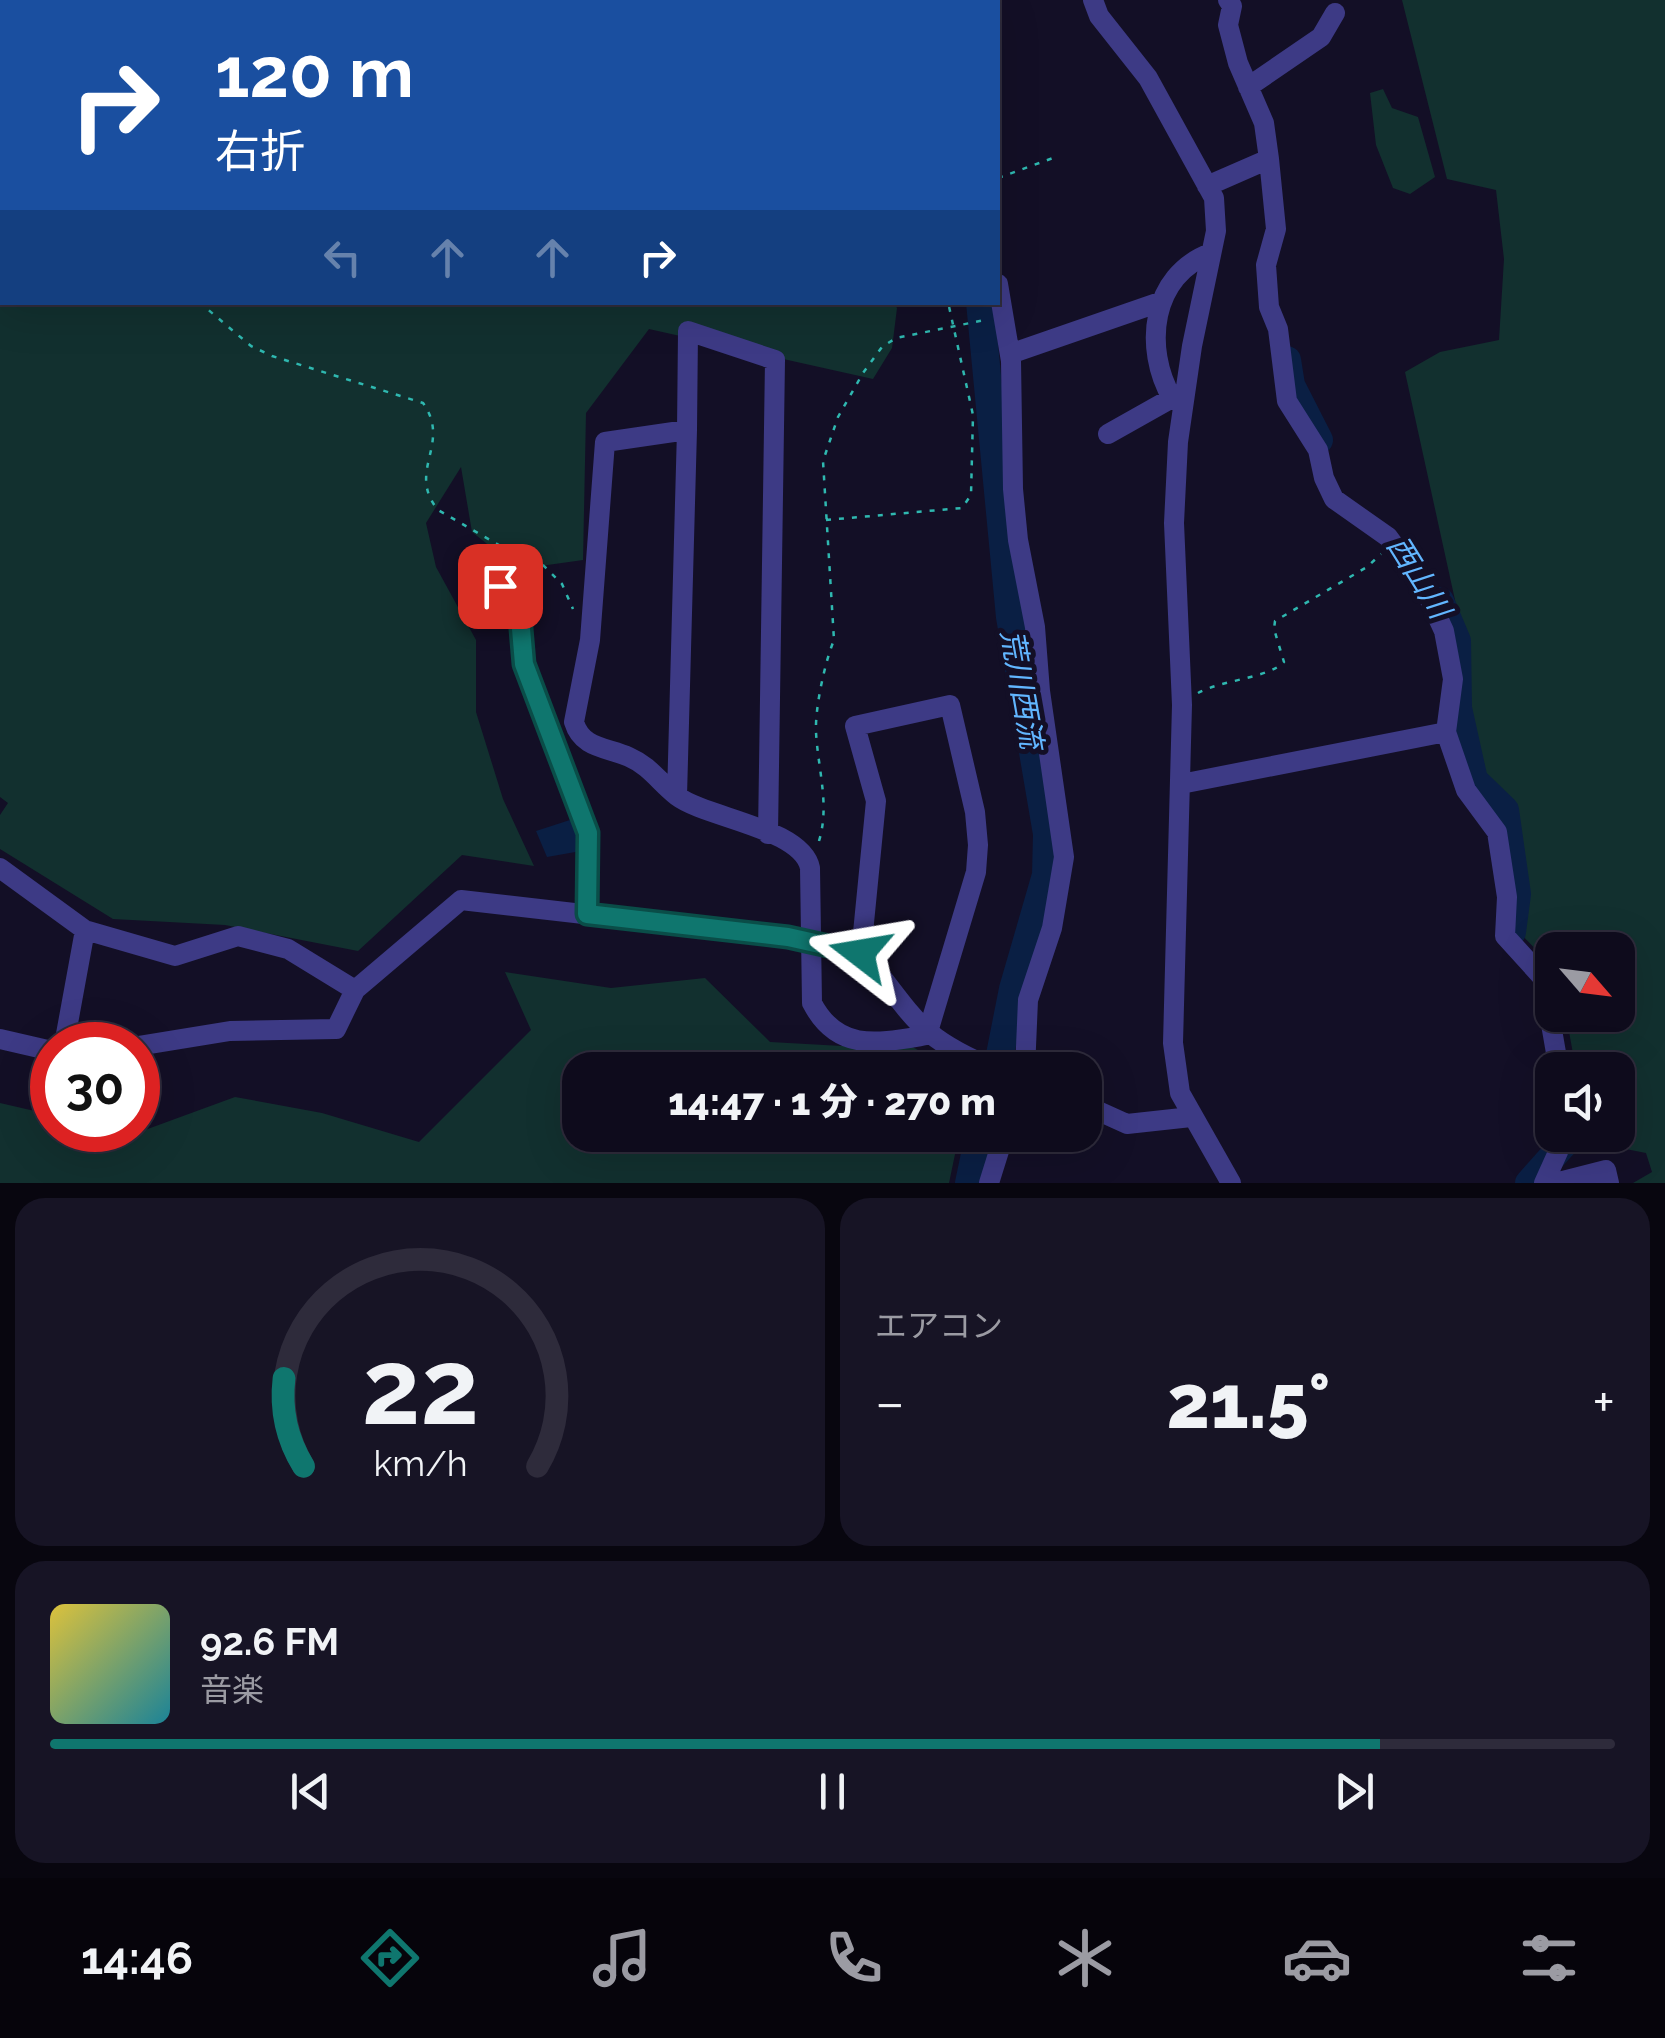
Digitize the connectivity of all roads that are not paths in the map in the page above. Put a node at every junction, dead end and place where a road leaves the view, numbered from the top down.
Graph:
1 (1093, 0) edge
2 (1228, 0) edge
3 (1335, 14) dead end
4 (1248, 87) junction
5 (1270, 158) junction
6 (1211, 192) junction
7 (1212, 253) junction
8 (1000, 296) edge
9 (1160, 302) junction
10 (1010, 354) junction
11 (1177, 398) junction
12 (686, 430) junction
13 (1108, 434) dead end
14 (480, 556) dead end
15 (1446, 732) junction
16 (1181, 784) junction
17 (677, 796) junction
18 (768, 834) junction
19 (0, 868) edge
20 (587, 914) junction
21 (85, 930) junction
22 (810, 940) junction
23 (860, 953) junction
24 (355, 990) junction
25 (68, 1022) edge
26 (927, 1035) junction
27 (0, 1039) edge
28 (160, 1042) edge
29 (30, 1046) edge
30 (958, 1052) edge
31 (1026, 1052) edge
32 (1556, 1052) edge
33 (1102, 1113) edge
34 (1190, 1117) junction
35 (999, 1152) edge
36 (1558, 1152) edge
37 (989, 1183) edge
38 (1231, 1183) edge
39 (1544, 1183) edge
40 (1555, 1183) edge
41 (1609, 1183) edge

1 - 6 street
2 - 4 street
3 - 4 street
4 - 5 street
5 - 6 street
5 - 15 street
6 - 7 street
7 - 9 street
7 - 11 street
8 - 10 street
9 - 10 street
9 - 11 street
10 - 31 street
11 - 13 street
11 - 16 street
12 - 17 street
12 - 17 street
12 - 18 street
14 - 20 street
15 - 16 street
15 - 32 street
16 - 34 street
17 - 18 street
18 - 22 street
19 - 21 street
20 - 22 street
20 - 24 street
21 - 24 street
21 - 25 street
22 - 23 street
22 - 26 street
23 - 26 street
23 - 26 street
24 - 28 street
26 - 30 street
27 - 29 street
33 - 34 street
34 - 38 street
35 - 37 street
36 - 39 street
40 - 41 street

